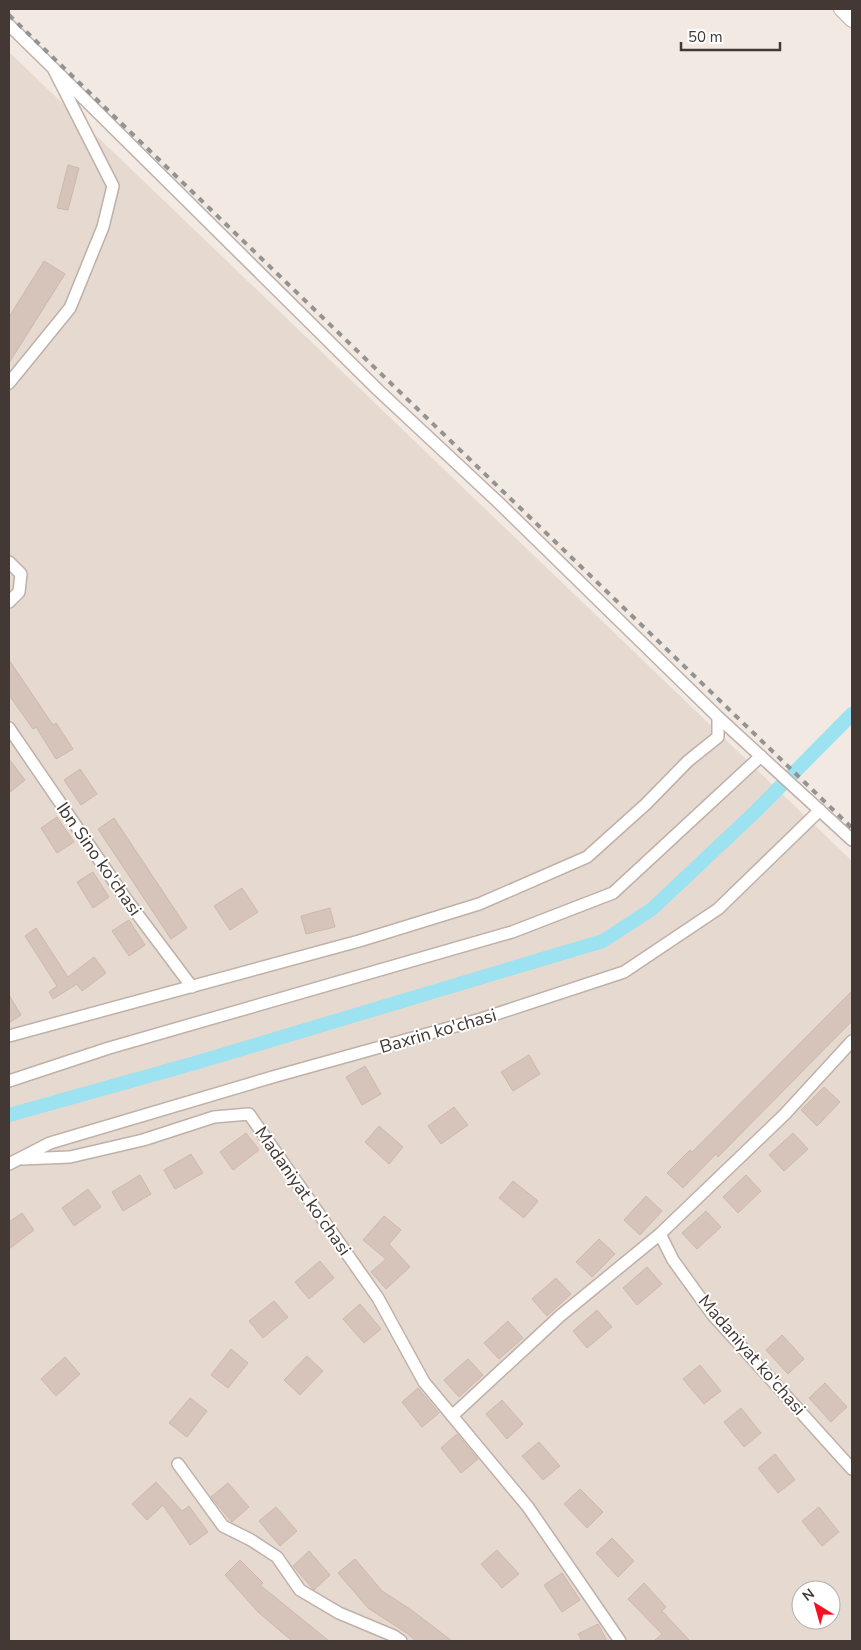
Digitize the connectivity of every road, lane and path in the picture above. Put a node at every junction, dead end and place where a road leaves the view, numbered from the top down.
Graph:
1 (840, 9) edge
2 (852, 20) edge
3 (9, 25) edge
4 (53, 68) junction
5 (9, 383) edge
6 (9, 562) edge
7 (9, 602) edge
8 (718, 717) junction
9 (9, 728) edge
10 (761, 756) junction
11 (820, 810) junction
12 (852, 840) edge
13 (192, 987) junction
14 (9, 1036) edge
15 (852, 1041) edge
16 (9, 1081) edge
17 (14, 1162) edge
18 (660, 1234) junction
19 (452, 1416) junction
20 (178, 1464) dead end
21 (852, 1470) edge
22 (401, 1641) edge
23 (620, 1641) edge

1 - 2 street
3 - 4 street
4 - 5 street
4 - 8 street
6 - 7 street
8 - 10 street
8 - 13 street
9 - 13 street, Ibn Sino ko'chasi
10 - 11 street
10 - 16 street
11 - 12 street
11 - 17 street, Baxrin ko'chasi
13 - 14 street
15 - 18 street
17 - 19 street, Madaniyat ko'chasi
18 - 19 street
18 - 21 street, Madaniyat ko'chasi
19 - 23 street, Madaniyat ko'chasi
20 - 22 street

